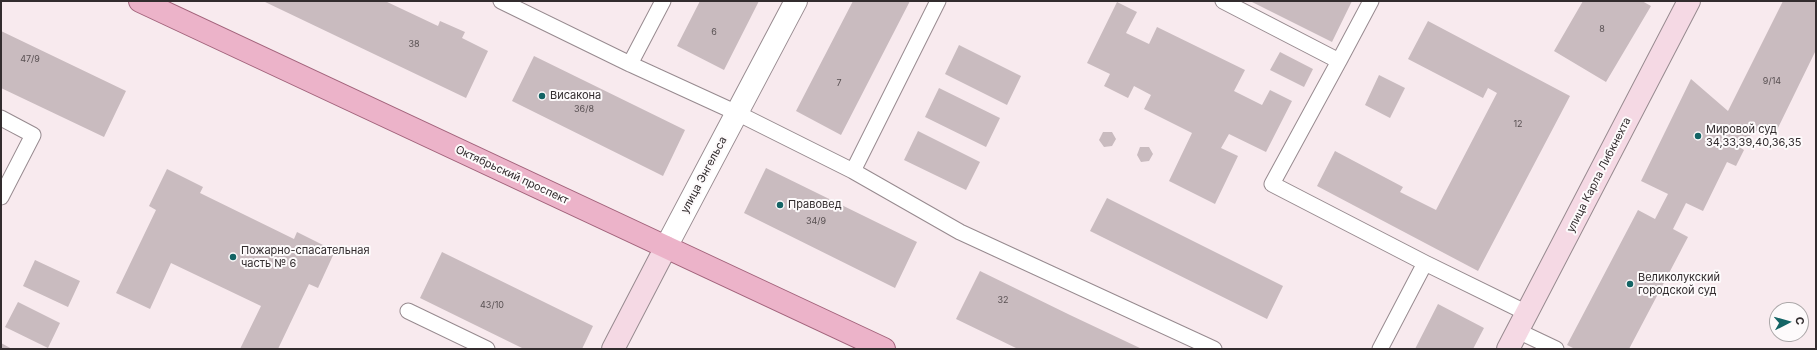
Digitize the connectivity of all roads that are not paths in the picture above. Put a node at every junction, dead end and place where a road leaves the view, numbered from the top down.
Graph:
1 (140, 1) edge
2 (501, 1) edge
3 (663, 1) edge
4 (796, 1) edge
5 (938, 1) edge
6 (1223, 1) edge
7 (1371, 1) edge
8 (1689, 1) edge
9 (1339, 60) junction
10 (630, 64) junction
11 (737, 113) junction
12 (1, 118) edge
13 (853, 171) junction
14 (1, 197) edge
15 (666, 246) junction
16 (1425, 263) junction
17 (408, 311) dead end
18 (1518, 331) edge
19 (467, 345) edge
20 (487, 349) edge
21 (613, 349) edge
22 (884, 349) edge
23 (1214, 349) edge
24 (1380, 349) edge
25 (1556, 349) edge

1 - 15 main road, Октябрьский проспект
2 - 10 lane
3 - 10 lane
4 - 11 street, улица Энгельса
5 - 13 lane
6 - 9 lane
7 - 9 lane
8 - 18 street, улица Карла Либкнехта
9 - 16 lane
10 - 11 lane
11 - 13 lane
11 - 15 street, улица Энгельса
12 - 14 lane
13 - 23 lane
15 - 21 street, улица Энгельса
15 - 22 main road, Октябрьский проспект
16 - 18 lane
16 - 24 lane
17 - 19 lane
18 - 25 lane
19 - 20 lane

